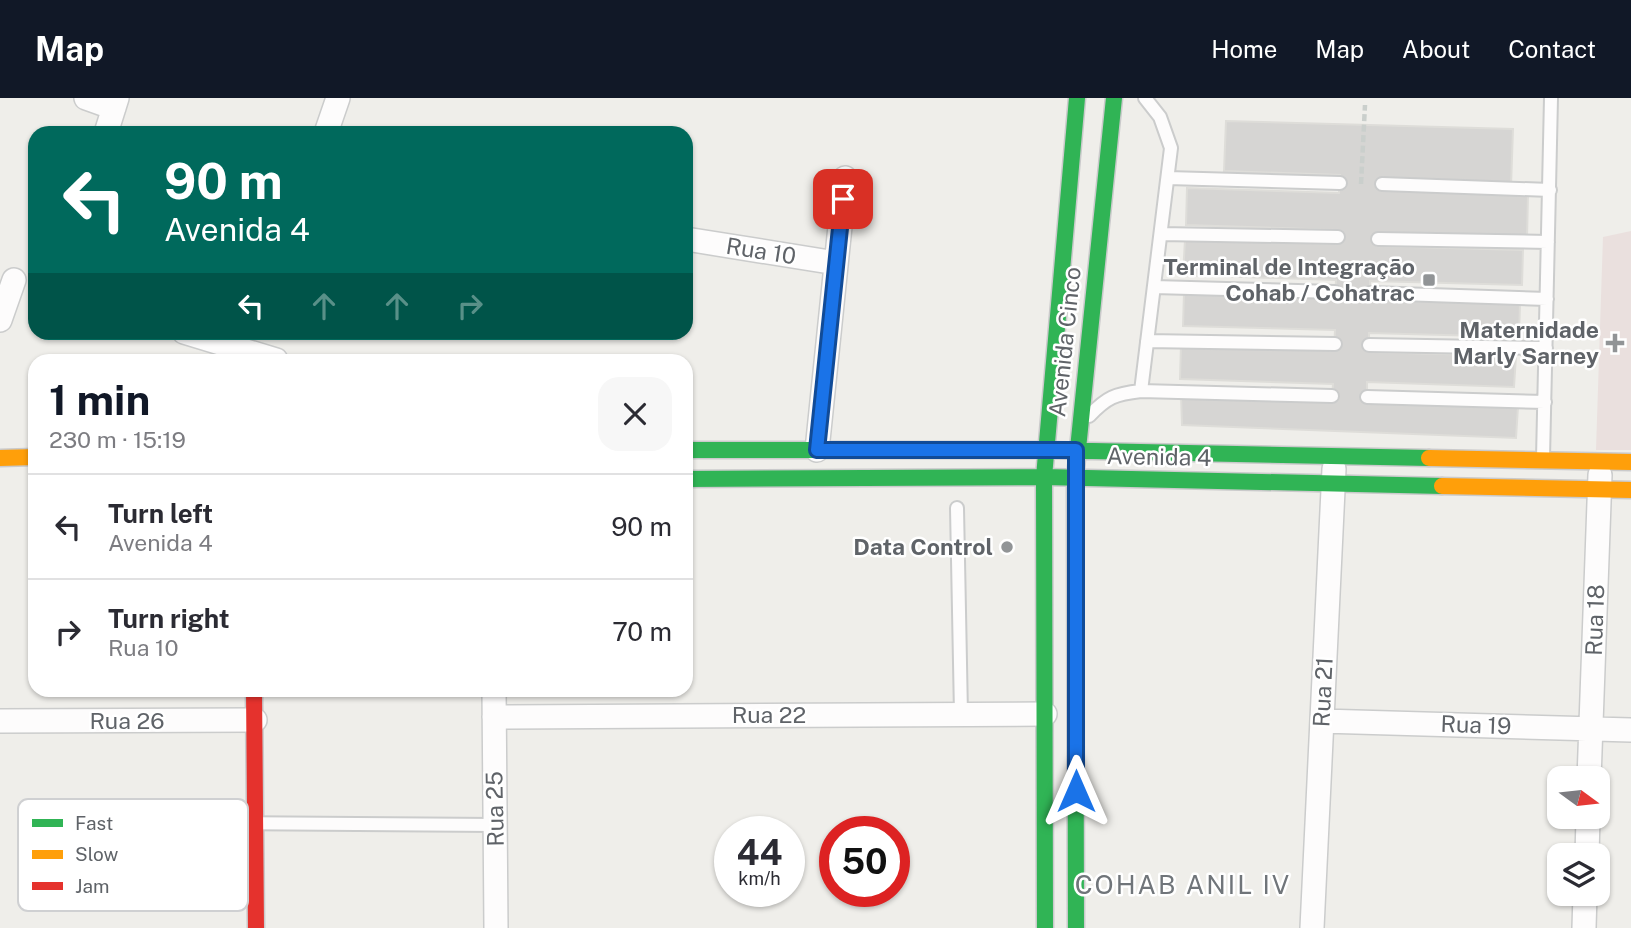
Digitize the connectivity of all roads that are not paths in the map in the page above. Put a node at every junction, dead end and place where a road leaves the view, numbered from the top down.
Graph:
1 (86, 98) edge
2 (338, 98) edge
3 (1077, 98) edge
4 (1114, 98) edge
5 (1145, 98) edge
6 (1551, 98) edge
7 (116, 103) edge
8 (108, 126) edge
9 (328, 126) edge
10 (845, 178) dead end
11 (1168, 178) junction
12 (1340, 183) dead end
13 (1382, 184) dead end
14 (1550, 190) junction
15 (1161, 234) junction
16 (1338, 237) dead end
17 (1378, 239) dead end
18 (693, 240) edge
19 (1548, 243) junction
20 (836, 263) junction
21 (16, 280) edge
22 (1154, 287) junction
23 (1335, 292) dead end
24 (1370, 293) dead end
25 (1547, 299) junction
26 (0, 320) edge
27 (216, 340) edge
28 (1147, 341) junction
29 (1335, 344) dead end
30 (1369, 345) dead end
31 (1546, 348) junction
32 (252, 349) edge
33 (1141, 391) junction
34 (1332, 396) dead end
35 (1367, 397) dead end
36 (1545, 402) junction
37 (1079, 426) junction
38 (693, 450) edge
39 (817, 450) junction
40 (1045, 450) junction
41 (1076, 450) junction
42 (1335, 456) junction
43 (28, 457) edge
44 (0, 458) edge
45 (1543, 460) junction
46 (1600, 461) junction
47 (1631, 462) edge
48 (1044, 477) junction
49 (1074, 478) junction
50 (693, 479) edge
51 (1333, 484) junction
52 (1542, 488) junction
53 (1599, 489) junction
54 (1631, 490) edge
55 (957, 508) dead end
56 (250, 697) edge
57 (494, 697) edge
58 (961, 714) junction
59 (1045, 714) junction
60 (494, 717) junction
61 (239, 718) junction
62 (0, 721) edge
63 (1322, 721) junction
64 (1591, 729) junction
65 (1631, 730) edge
66 (1590, 766) edge
67 (248, 823) edge
68 (256, 823) junction
69 (495, 825) junction
70 (1585, 906) edge
71 (256, 928) edge
72 (496, 928) edge
73 (1045, 928) edge
74 (1076, 928) edge
75 (1312, 928) edge
76 (1584, 928) edge

1 - 7 street
2 - 9 street
3 - 40 main road, Avenida Cinco
4 - 37 main road, Avenida Cinco
5 - 11 lane
6 - 14 lane
7 - 8 street
10 - 20 street
11 - 12 lane
11 - 15 lane
13 - 14 lane
14 - 19 lane
15 - 16 lane
15 - 22 lane
17 - 19 lane
18 - 20 street, Rua 10
19 - 25 lane
20 - 39 street
21 - 26 street
22 - 23 lane
22 - 28 lane
24 - 25 lane
25 - 31 lane
27 - 32 street
28 - 29 lane
28 - 33 lane
30 - 31 lane
31 - 36 lane
33 - 34 lane
33 - 37 lane
35 - 36 lane
36 - 45 lane
37 - 41 main road, Avenida Cinco
38 - 39 main road, Avenida 4
39 - 40 main road, Avenida 4
40 - 41 main road, Avenida 4
40 - 48 main road, Avenida Cinco
41 - 42 main road, Avenida 4
41 - 49 main road, Avenida Cinco
42 - 45 main road, Avenida 4
42 - 51 street, Rua 21
43 - 44 main road
45 - 46 main road, Avenida 4
45 - 52 lane
46 - 47 main road, Avenida 4
46 - 53 street, Rua 18
48 - 49 main road, Avenida 4
48 - 50 main road, Avenida 4
48 - 59 main road, Avenida Cinco
49 - 51 main road, Avenida 4
49 - 74 main road, Avenida Cinco
51 - 52 main road, Avenida 4
51 - 63 street, Rua 21
52 - 53 main road, Avenida 4
53 - 54 main road, Avenida 4
53 - 64 street, Rua 18
55 - 58 lane
56 - 61 main road
57 - 60 street, Rua 25
58 - 59 street, Rua 22
58 - 60 street, Rua 22
59 - 73 main road, Avenida Cinco
60 - 69 street, Rua 25
61 - 62 street, Rua 26
61 - 68 main road
63 - 64 street, Rua 19
63 - 75 street, Rua 21
64 - 65 street, Rua 19
64 - 66 street, Rua 18
67 - 68 lane
68 - 69 lane
68 - 71 main road
69 - 72 street, Rua 25
70 - 76 street

